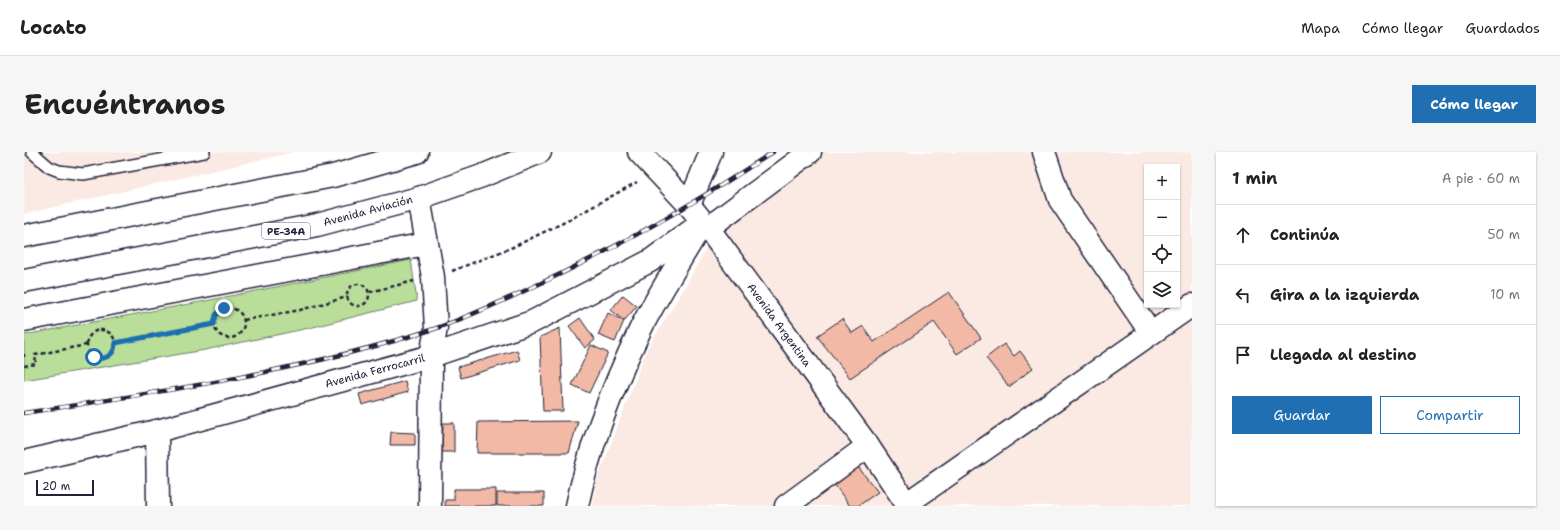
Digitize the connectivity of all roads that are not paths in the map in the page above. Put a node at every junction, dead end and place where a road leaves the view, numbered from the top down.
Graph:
1 (32, 152) edge
2 (204, 152) edge
3 (417, 152) edge
4 (540, 152) edge
5 (639, 152) edge
6 (711, 152) edge
7 (810, 152) edge
8 (1044, 152) edge
9 (418, 198) junction
10 (689, 205) junction
11 (705, 225) junction
12 (24, 236) edge
13 (426, 244) junction
14 (24, 281) edge
15 (1192, 305) edge
16 (24, 320) edge
17 (1151, 333) junction
18 (431, 356) junction
19 (157, 431) junction
20 (868, 446) junction
21 (24, 462) edge
22 (907, 505) edge
23 (158, 506) edge
24 (430, 506) edge
25 (577, 506) edge
26 (786, 506) edge

1 - 2 lane
3 - 12 main road
4 - 9 main road, Avenida Aviación / PE-34A
5 - 10 main road, Avenida Argentina
6 - 10 main road
7 - 11 main road, Avenida Ferrocarril
8 - 17 main road
9 - 13 main road
9 - 14 main road, Avenida Aviación / PE-34A
10 - 11 main road, Avenida Argentina
11 - 18 main road, Avenida Ferrocarril
11 - 20 main road, Avenida Argentina
11 - 25 main road
13 - 16 main road
13 - 18 main road
15 - 17 main road
17 - 22 main road
18 - 19 main road, Avenida Ferrocarril
18 - 24 main road
19 - 21 main road, Avenida Ferrocarril
19 - 23 main road
20 - 22 main road, Avenida Argentina
20 - 26 main road

